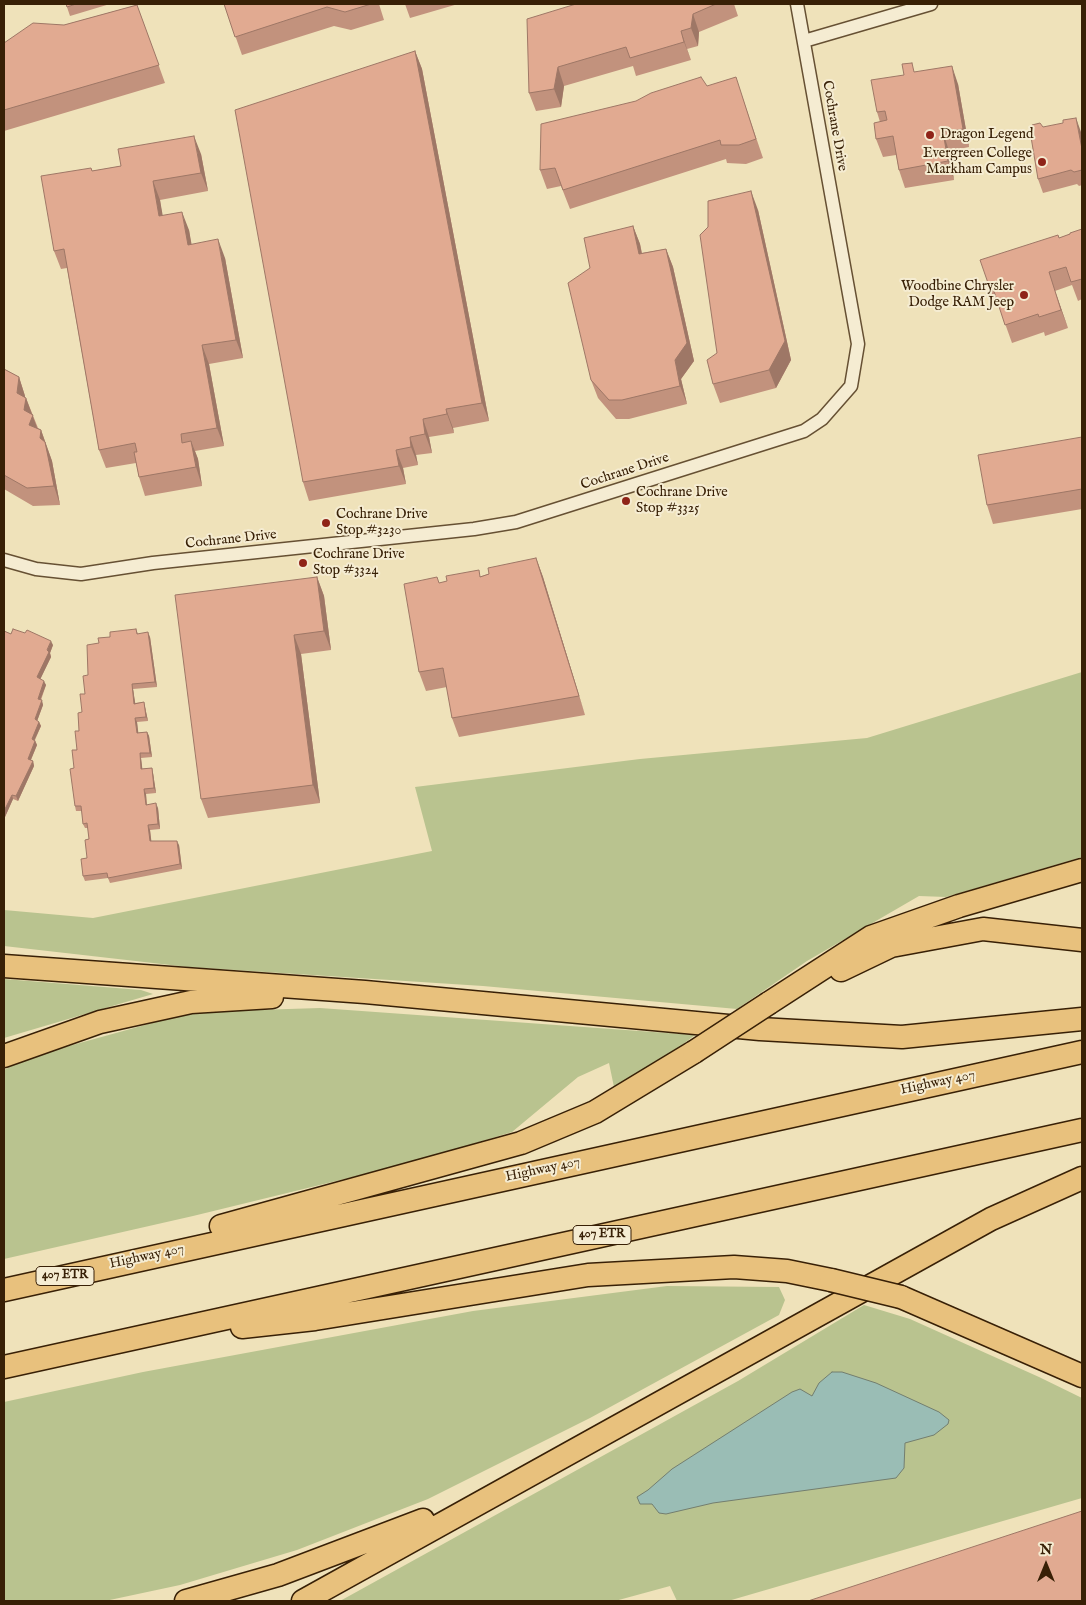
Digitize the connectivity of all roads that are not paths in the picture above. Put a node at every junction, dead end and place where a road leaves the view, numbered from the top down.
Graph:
1 (797, 4) edge
2 (931, 4) edge
3 (804, 41) junction
4 (4, 560) edge
5 (1082, 870) edge
6 (1082, 940) edge
7 (4, 966) edge
8 (365, 992) junction
9 (769, 1003) junction
10 (1082, 1019) edge
11 (1082, 1052) edge
12 (4, 1056) edge
13 (1082, 1130) edge
14 (1082, 1178) edge
15 (127, 1262) junction
16 (4, 1290) edge
17 (122, 1340) junction
18 (4, 1366) edge
19 (1082, 1376) edge
20 (519, 1480) junction
21 (186, 1601) edge
22 (303, 1601) edge

1 - 3 street, Cochrane Drive
2 - 3 street
3 - 4 street, Cochrane Drive
5 - 9 highway
6 - 9 highway
7 - 8 highway
8 - 10 highway
8 - 12 highway
9 - 15 highway, bridge
11 - 15 highway, Highway 407 / 407 ETR
13 - 17 highway, 407 ETR
14 - 20 highway
15 - 16 highway, Highway 407 / 407 ETR
17 - 18 highway, 407 ETR
17 - 19 highway, bridge
20 - 21 highway
20 - 22 highway

